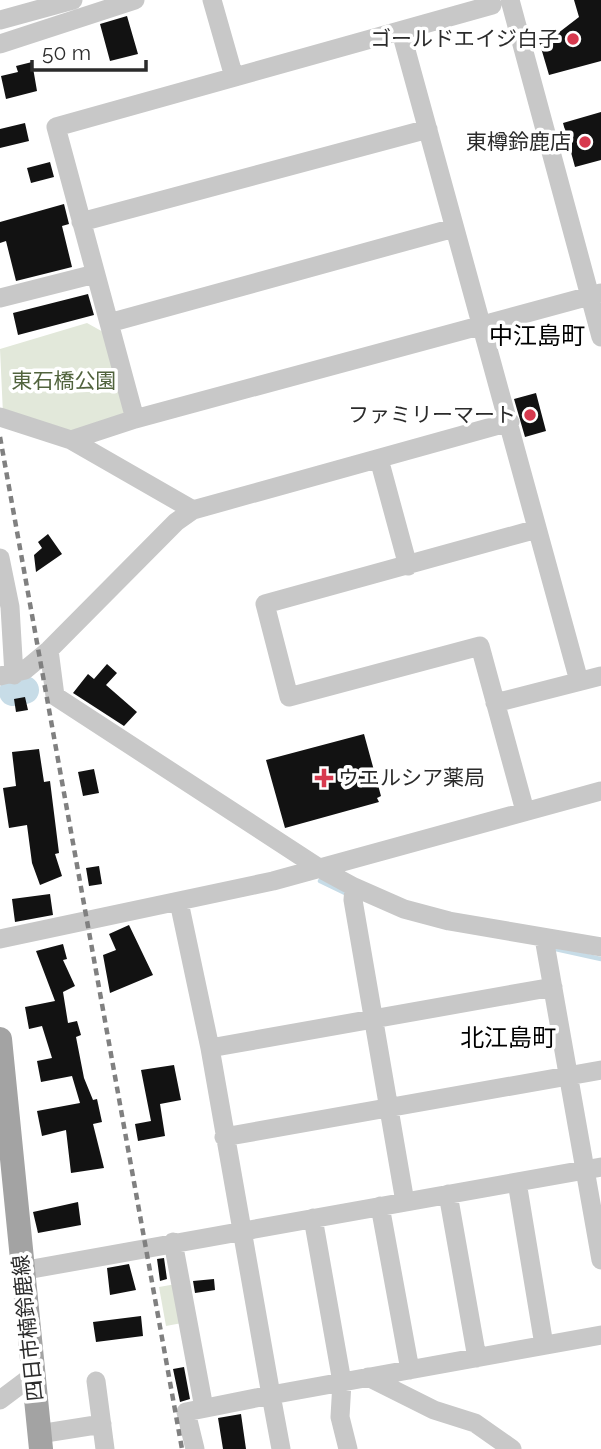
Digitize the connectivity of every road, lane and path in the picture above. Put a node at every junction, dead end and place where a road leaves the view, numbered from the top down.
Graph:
1 (73, 0) edge
2 (135, 0) edge
3 (212, 0) edge
4 (501, 2) edge
5 (0, 20) edge
6 (401, 32) junction
7 (0, 44) edge
8 (234, 78) junction
9 (428, 129) junction
10 (82, 222) junction
11 (454, 228) junction
12 (95, 274) junction
13 (596, 295) edge
14 (0, 298) edge
15 (109, 323) junction
16 (482, 326) junction
17 (601, 337) edge
18 (0, 416) edge
19 (135, 419) junction
20 (510, 422) junction
21 (71, 440) junction
22 (380, 459) junction
23 (193, 510) junction
24 (537, 529) junction
25 (0, 558) edge
26 (408, 566) junction
27 (49, 650) junction
28 (7, 676) edge
29 (601, 676) edge
30 (579, 681) junction
31 (495, 703) junction
32 (601, 791) edge
33 (525, 811) junction
34 (319, 868) junction
35 (354, 893) junction
36 (179, 902) junction
37 (544, 938) junction
38 (0, 939) edge
39 (601, 947) edge
40 (553, 987) junction
41 (372, 1019) junction
42 (0, 1039) edge
43 (210, 1048) junction
44 (601, 1070) edge
45 (569, 1076) junction
46 (387, 1108) junction
47 (224, 1137) junction
48 (593, 1168) edge
49 (517, 1182) junction
50 (448, 1194) junction
51 (405, 1202) junction
52 (380, 1206) junction
53 (313, 1218) junction
54 (240, 1231) junction
55 (173, 1242) junction
56 (601, 1260) edge
57 (21, 1271) junction
58 (601, 1335) edge
59 (544, 1345) junction
60 (477, 1358) junction
61 (410, 1370) junction
62 (32, 1376) junction
63 (368, 1377) junction
64 (96, 1381) dead end
65 (342, 1382) junction
66 (271, 1395) junction
67 (0, 1400) edge
68 (204, 1408) junction
69 (102, 1424) junction
70 (40, 1442) edge
71 (106, 1449) edge
72 (195, 1449) edge
73 (281, 1449) edge
74 (348, 1449) edge
75 (512, 1449) edge

1 - 5 street
2 - 7 street
3 - 8 street
4 - 6 street
4 - 13 street
6 - 8 street
6 - 9 street
8 - 10 street
9 - 10 street
9 - 11 street
10 - 12 street
11 - 15 street
11 - 16 street
12 - 14 street
12 - 15 street
13 - 16 street
13 - 17 street
15 - 19 street
16 - 19 street
16 - 20 street
18 - 21 street
19 - 21 street
20 - 22 street
20 - 24 street
21 - 23 street
22 - 23 street
22 - 26 street
23 - 27 street
24 - 26 street
24 - 30 street
25 - 28 street
26 - 31 street
27 - 28 street
27 - 34 street
29 - 30 street
30 - 31 street
31 - 33 street
32 - 33 street
33 - 34 street
34 - 35 street
34 - 36 street
35 - 37 street
35 - 41 street
36 - 38 street
36 - 43 street
37 - 39 street
37 - 40 street
40 - 41 street
40 - 45 street
41 - 43 street
41 - 46 street
42 - 57 main road, 四日市楠鈴鹿線
43 - 47 street
44 - 45 street
45 - 46 street
45 - 48 street
46 - 47 street
46 - 51 street
47 - 54 street
48 - 49 street
48 - 56 street
49 - 50 street
49 - 59 street
50 - 51 street
50 - 60 street
51 - 52 street
52 - 53 street
52 - 61 street
53 - 54 street
53 - 65 street
54 - 55 street
54 - 66 street
55 - 57 street
55 - 68 street
57 - 62 main road, 四日市楠鈴鹿線
58 - 59 street
59 - 60 street
60 - 61 street
61 - 63 street
62 - 67 street
62 - 70 main road, 四日市楠鈴鹿線
63 - 65 street
63 - 75 street
64 - 69 street
65 - 66 street
65 - 74 street
66 - 68 street
66 - 73 street
68 - 72 street
69 - 70 street
69 - 71 street

